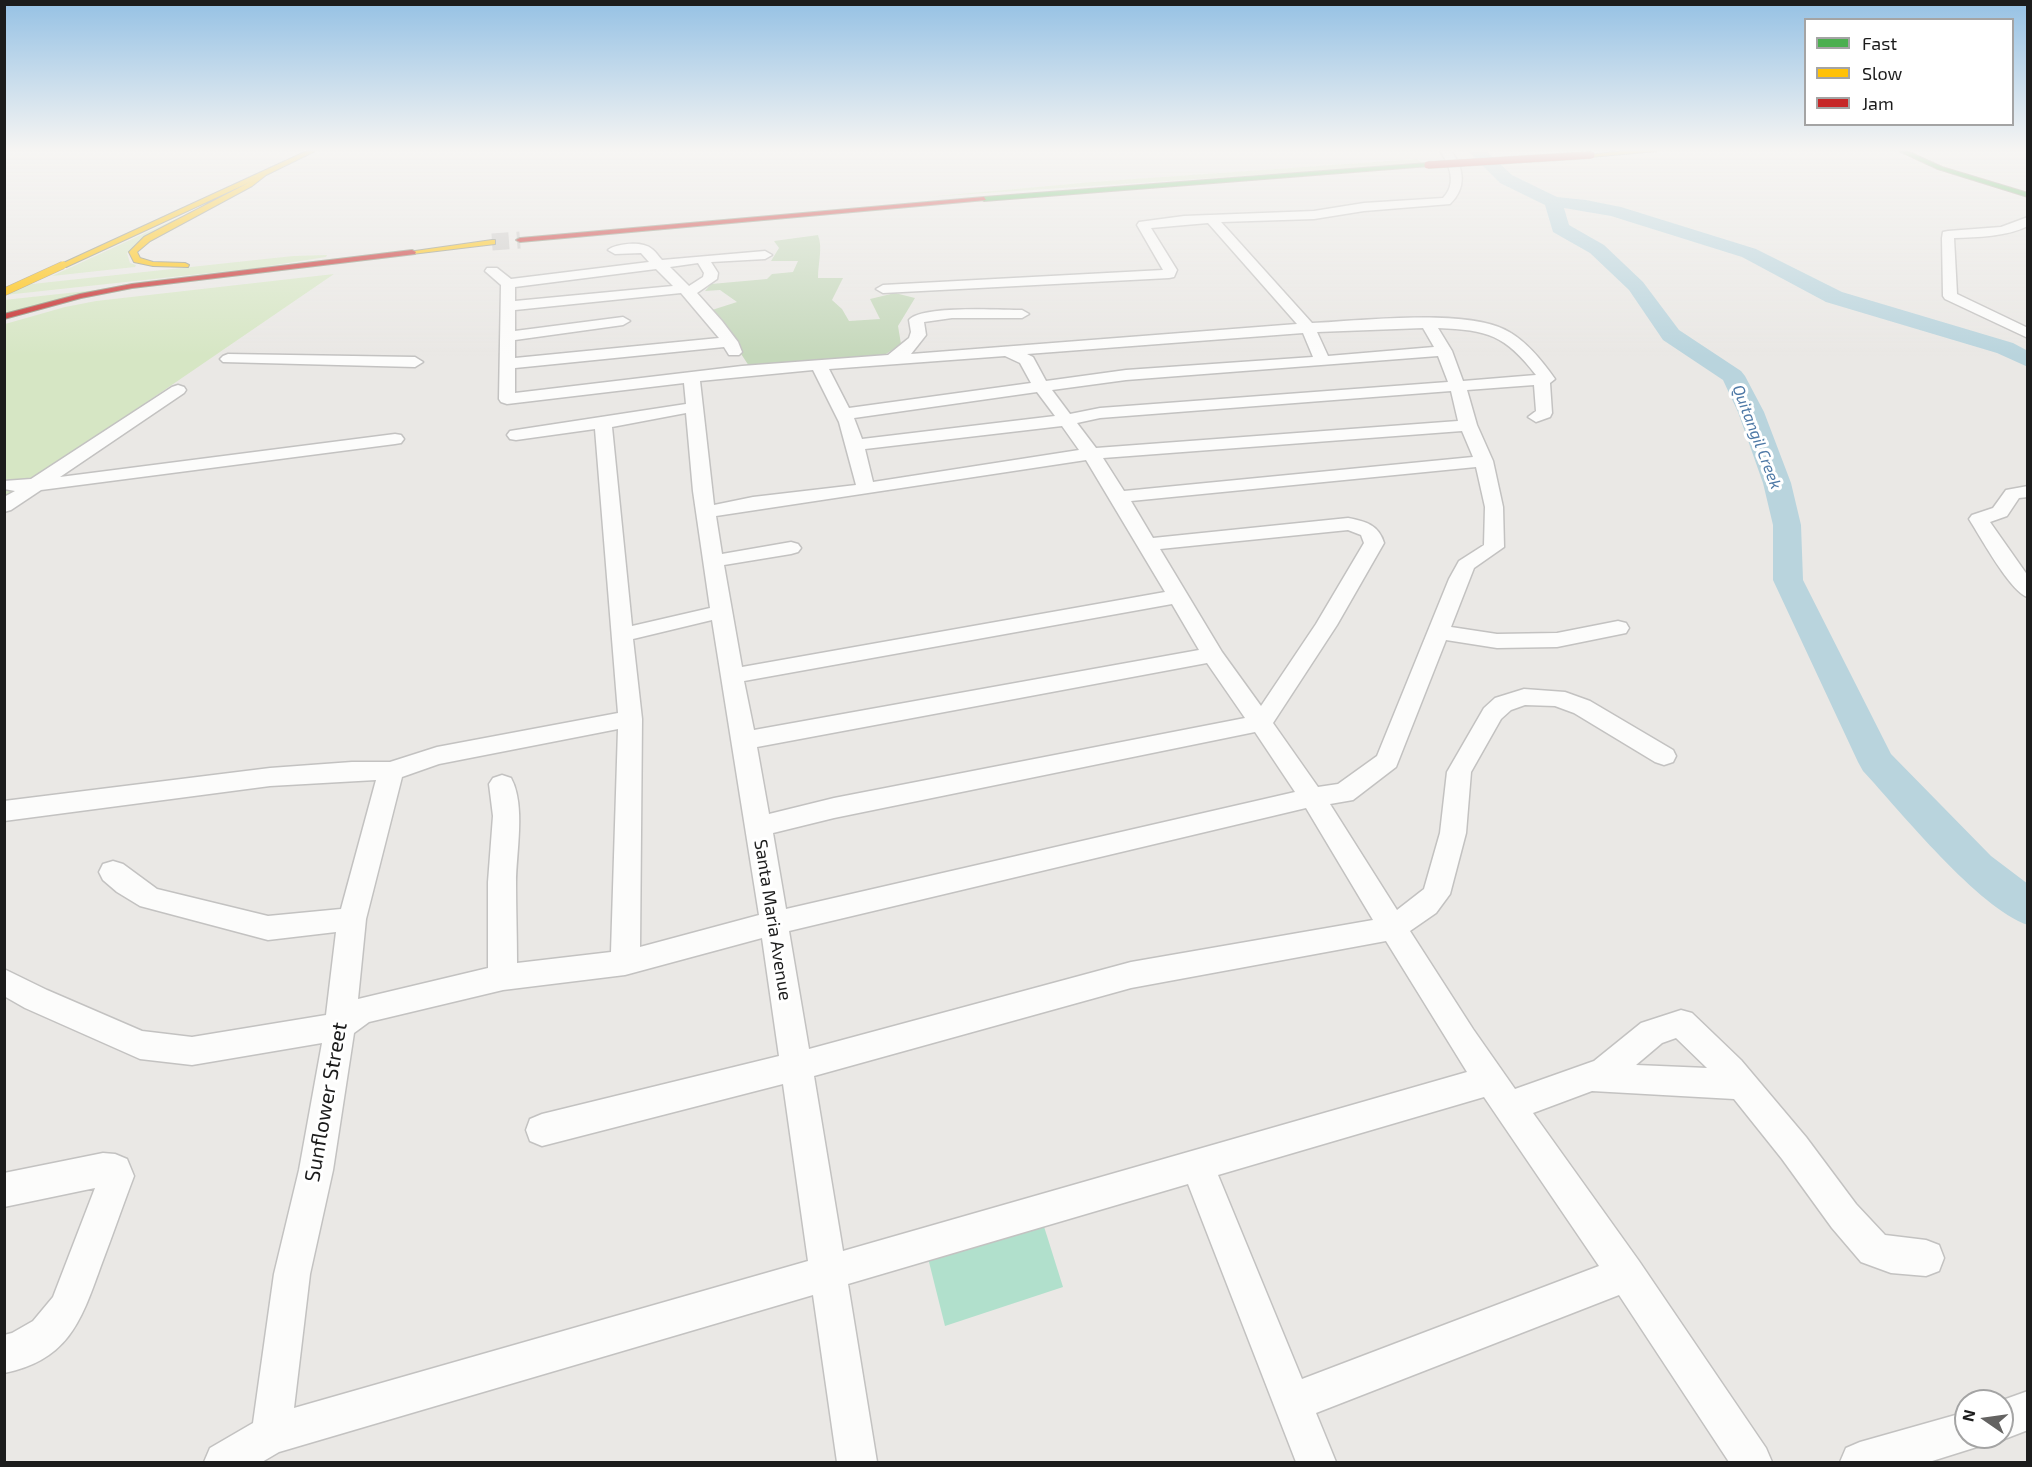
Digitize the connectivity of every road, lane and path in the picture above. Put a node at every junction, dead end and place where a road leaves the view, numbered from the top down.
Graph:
1 (163, 219) edge
2 (185, 219) edge
3 (677, 219) edge
4 (719, 219) edge
5 (1199, 219) edge
6 (1211, 219) edge
7 (2028, 221) edge
8 (493, 237) tunnel mouth
9 (615, 250) dead end
10 (765, 255) dead end
11 (702, 259) junction
12 (204, 266) junction
13 (660, 266) junction
14 (132, 271) dead end
15 (492, 271) dead end
16 (74, 277) dead end
17 (508, 284) junction
18 (4, 285) edge
19 (883, 289) dead end
20 (686, 291) junction
21 (4, 292) edge
22 (4, 297) edge
23 (508, 306) junction
24 (1022, 314) dead end
25 (4, 317) edge
26 (623, 321) dead end
27 (1428, 322) junction
28 (1308, 328) junction
29 (2028, 334) edge
30 (508, 336) junction
31 (730, 342) junction
32 (1444, 351) junction
33 (1025, 353) junction
34 (228, 359) dead end
35 (891, 360) junction
36 (1322, 361) junction
37 (415, 362) dead end
38 (506, 364) junction
39 (819, 366) junction
40 (741, 371) junction
41 (692, 376) junction
42 (1542, 380) junction
43 (1042, 387) junction
44 (1458, 387) junction
45 (178, 390) dead end
46 (695, 407) junction
47 (844, 414) junction
48 (1536, 417) dead end
49 (1067, 420) junction
50 (603, 423) junction
51 (1468, 425) junction
52 (516, 435) dead end
53 (395, 439) dead end
54 (853, 445) junction
55 (1091, 454) junction
56 (1484, 461) junction
57 (11, 485) dead end
58 (34, 485) junction
59 (866, 489) junction
60 (2028, 491) edge
61 (1119, 497) junction
62 (4, 506) edge
63 (707, 512) junction
64 (1148, 544) junction
65 (791, 548) dead end
66 (713, 561) junction
67 (2028, 591) edge
68 (1180, 597) junction
69 (719, 612) junction
70 (1618, 628) dead end
71 (1438, 632) junction
72 (622, 635) junction
73 (1213, 655) junction
74 (731, 676) junction
75 (630, 719) junction
76 (1261, 723) junction
77 (742, 741) junction
78 (1664, 756) dead end
79 (391, 771) junction
80 (502, 784) dead end
81 (1312, 797) junction
82 (4, 811) edge
83 (758, 827) junction
84 (113, 872) dead end
85 (352, 919) junction
86 (773, 923) junction
87 (1394, 928) junction
88 (625, 963) junction
89 (503, 978) junction
90 (4, 981) edge
91 (340, 1026) junction
92 (798, 1066) junction
93 (1593, 1077) junction
94 (1742, 1084) junction
95 (1500, 1093) junction
96 (542, 1130) dead end
97 (1197, 1165) junction
98 (4, 1190) edge
99 (1926, 1258) dead end
100 (828, 1272) junction
101 (1626, 1274) junction
102 (4, 1354) edge
103 (1293, 1402) junction
104 (271, 1435) junction
105 (1954, 1435) edge
106 (224, 1462) edge
107 (857, 1462) edge
108 (1316, 1462) edge
109 (1752, 1462) edge
110 (1860, 1462) edge

1 - 21 main road, bridge
2 - 12 main road
3 - 4 main road, bridge
5 - 19 street
6 - 28 street
7 - 29 street
8 - 12 main road
9 - 13 street
10 - 11 street
11 - 13 street
11 - 20 street
12 - 14 main road
12 - 22 main road
12 - 25 main road
13 - 17 street
13 - 20 street
15 - 17 street
16 - 18 main road
17 - 23 street
20 - 23 street
20 - 31 street
23 - 30 street
24 - 35 street
26 - 30 street
27 - 28 street
27 - 32 street
27 - 42 street
28 - 33 street
28 - 36 street
30 - 38 street
31 - 38 street
31 - 40 street
32 - 36 street
32 - 44 street
33 - 35 street
33 - 43 street
34 - 37 street
35 - 39 street
36 - 43 street
38 - 41 street
39 - 40 street
39 - 47 street
40 - 41 street
41 - 46 street, Santa Maria Avenue
42 - 44 street
42 - 48 street
43 - 47 street
43 - 49 street
44 - 49 street
44 - 51 street
45 - 58 street
46 - 50 street
46 - 63 street, Santa Maria Avenue
47 - 54 street
49 - 54 street
49 - 55 street
50 - 52 street
50 - 72 street
51 - 55 street
51 - 56 street
53 - 58 street
54 - 59 street
55 - 59 street
55 - 61 street
56 - 61 street
56 - 71 street
57 - 58 street
58 - 62 street
59 - 63 street
60 - 67 street
61 - 64 street
63 - 66 street, Santa Maria Avenue
64 - 68 street
64 - 76 street
65 - 66 street
66 - 69 street, Santa Maria Avenue
68 - 73 street
68 - 74 street
69 - 72 street
69 - 74 street, Santa Maria Avenue
70 - 71 street
71 - 81 street
72 - 75 street
73 - 76 street
73 - 77 street
74 - 77 street, Santa Maria Avenue
75 - 79 street
75 - 88 street
76 - 81 street
76 - 83 street
77 - 83 street, Santa Maria Avenue
78 - 87 street
79 - 82 street
79 - 85 street, Sunflower Street
80 - 89 street
81 - 86 street
81 - 87 street
83 - 86 street, Santa Maria Avenue
84 - 85 street
85 - 91 street, Sunflower Street
86 - 88 street
86 - 92 street, Santa Maria Avenue
87 - 92 street
87 - 95 street
88 - 89 street
89 - 91 street
90 - 91 street
91 - 104 street, Sunflower Street
92 - 96 street
92 - 100 street, Santa Maria Avenue
93 - 94 street
93 - 94 street
93 - 95 street
94 - 99 street
95 - 97 street
95 - 101 street
97 - 100 street
97 - 103 street
98 - 102 street
100 - 104 street
100 - 107 street, Santa Maria Avenue
101 - 103 street
101 - 109 street
103 - 108 street
104 - 106 street
105 - 110 street

